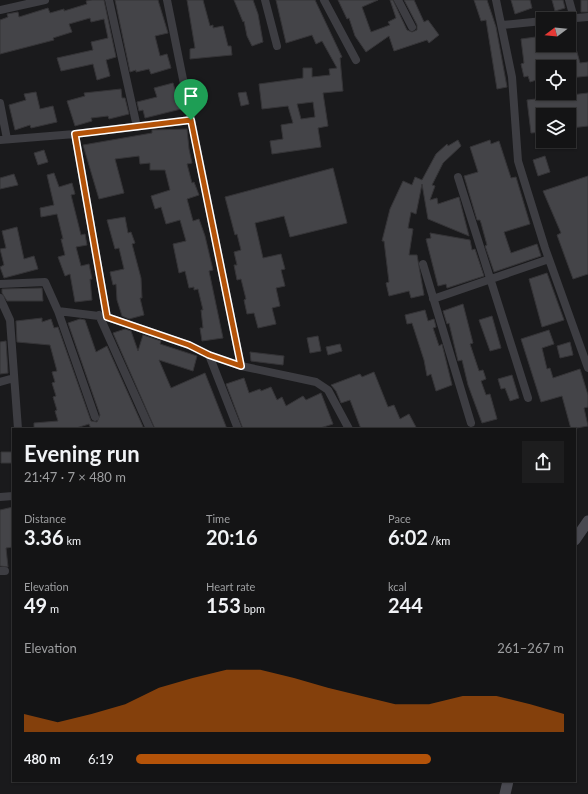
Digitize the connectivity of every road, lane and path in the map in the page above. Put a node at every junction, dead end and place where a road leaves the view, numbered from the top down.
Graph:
1 (45, 0) edge
2 (109, 0) edge
3 (167, 0) edge
4 (265, 0) edge
5 (324, 0) edge
6 (398, 0) edge
7 (496, 0) edge
8 (569, 0) edge
9 (0, 10) edge
10 (572, 12) edge
11 (588, 17) edge
12 (576, 18) edge
13 (536, 22) edge
14 (502, 25) junction
15 (412, 27) dead end
16 (277, 46) dead end
17 (356, 60) dead end
18 (0, 103) edge
19 (191, 120) junction
20 (137, 127) junction
21 (75, 134) junction
22 (4, 139) edge
23 (458, 177) dead end
24 (549, 259) junction
25 (423, 264) dead end
26 (490, 279) junction
27 (0, 284) edge
28 (0, 298) edge
29 (433, 299) junction
30 (58, 311) junction
31 (99, 315) junction
32 (107, 317) junction
33 (209, 355) junction
34 (241, 366) junction
35 (588, 368) edge
36 (14, 378) junction
37 (0, 382) edge
38 (528, 398) dead end
39 (95, 417) dead end
40 (471, 423) dead end
41 (18, 428) edge
42 (150, 428) edge
43 (238, 428) edge
44 (349, 428) edge
45 (12, 496) edge
46 (0, 497) edge
47 (588, 521) edge
48 (576, 539) edge
49 (508, 782) edge
50 (505, 794) edge

1 - 9 street
2 - 20 street
3 - 19 street
4 - 16 street
5 - 17 street
6 - 15 street
7 - 14 street
8 - 10 street
11 - 12 street
13 - 14 street
14 - 24 street
18 - 22 street
19 - 20 street
19 - 34 street
20 - 21 street
21 - 22 street
21 - 32 street
23 - 26 street
24 - 26 street
24 - 35 street
25 - 29 street
26 - 29 street
26 - 38 street
27 - 30 street
28 - 36 street
29 - 40 street
30 - 31 street
30 - 39 street
31 - 32 street
31 - 42 street
32 - 33 street
33 - 34 street
33 - 43 street
34 - 44 street
36 - 37 street
36 - 41 street
45 - 46 street
47 - 48 street
49 - 50 street

